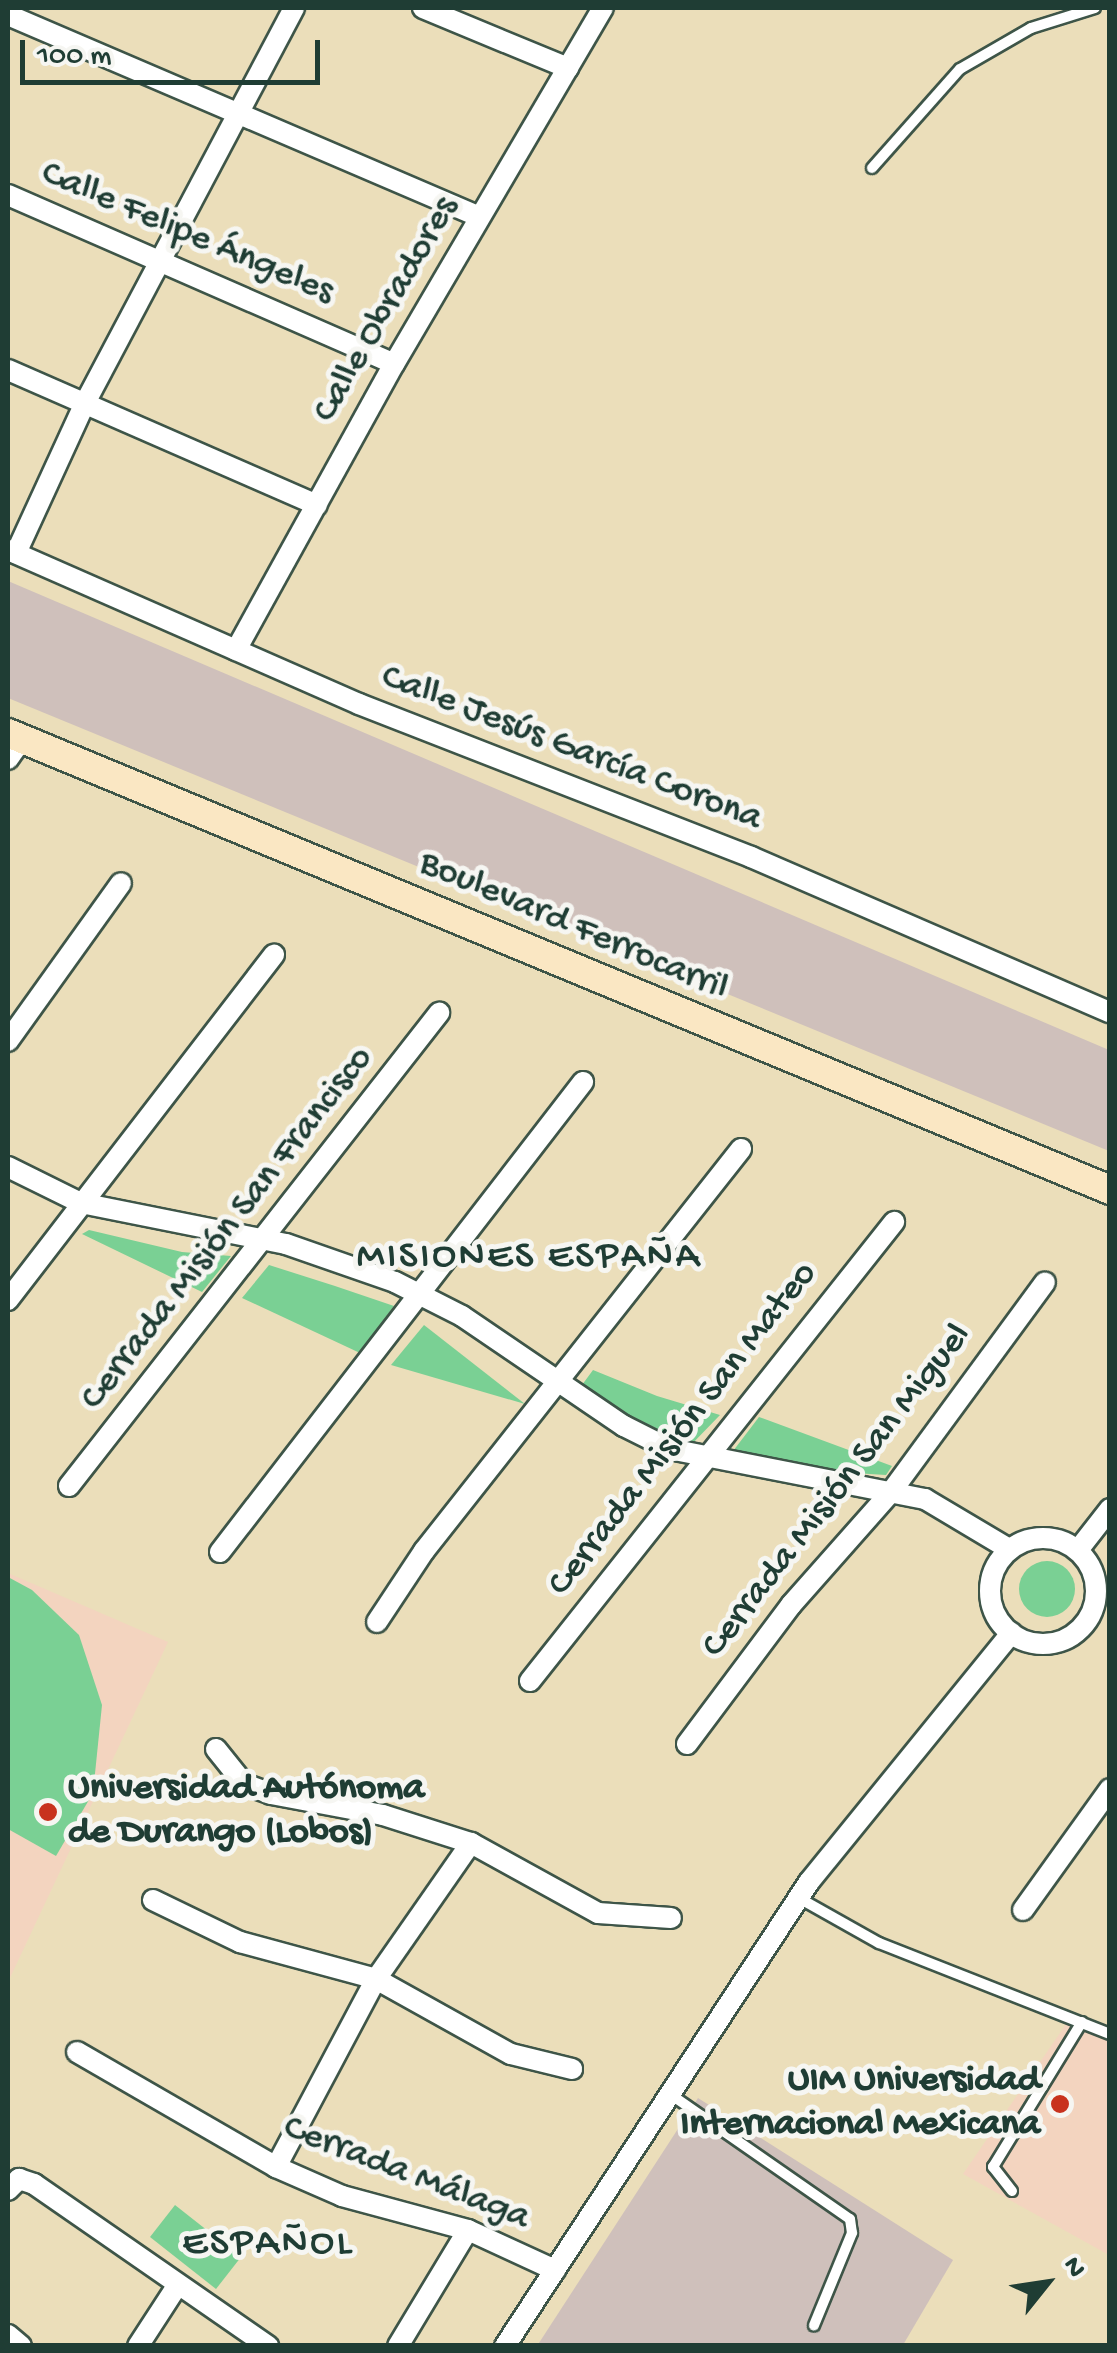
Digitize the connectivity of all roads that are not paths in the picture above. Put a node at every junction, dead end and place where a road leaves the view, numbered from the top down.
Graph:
1 (294, 8) edge
2 (424, 8) edge
3 (604, 8) edge
4 (1095, 8) edge
5 (8, 15) edge
6 (568, 68) junction
7 (237, 117) junction
8 (872, 168) dead end
9 (8, 195) edge
10 (480, 217) junction
11 (165, 261) junction
12 (394, 364) junction
13 (8, 370) edge
14 (86, 401) junction
15 (316, 505) junction
16 (12, 552) edge
17 (236, 650) junction
18 (12, 744) edge
19 (121, 883) dead end
20 (274, 956) dead end
21 (1110, 1012) edge
22 (439, 1013) dead end
23 (8, 1041) edge
24 (583, 1082) dead end
25 (741, 1149) dead end
26 (8, 1167) edge
27 (1110, 1190) edge
28 (81, 1204) junction
29 (894, 1222) dead end
30 (264, 1240) junction
31 (1045, 1282) dead end
32 (422, 1292) junction
33 (8, 1300) edge
34 (558, 1384) junction
35 (706, 1461) junction
36 (69, 1486) dead end
37 (890, 1492) junction
38 (1110, 1510) edge
39 (1009, 1548) junction
40 (1078, 1550) junction
41 (220, 1552) dead end
42 (1103, 1599) edge
43 (377, 1622) dead end
44 (1010, 1633) junction
45 (530, 1682) dead end
46 (686, 1744) dead end
47 (216, 1750) dead end
48 (1110, 1789) edge
49 (470, 1842) junction
50 (804, 1890) junction
51 (153, 1900) dead end
52 (1023, 1910) dead end
53 (671, 1918) dead end
54 (376, 1979) junction
55 (1082, 2022) junction
56 (1110, 2034) edge
57 (77, 2052) dead end
58 (572, 2069) dead end
59 (670, 2094) junction
60 (276, 2167) junction
61 (8, 2190) edge
62 (1012, 2191) dead end
63 (468, 2230) junction
64 (555, 2270) junction
65 (177, 2286) junction
66 (814, 2325) dead end
67 (8, 2335) edge
68 (21, 2346) edge
69 (138, 2346) edge
70 (268, 2346) edge
71 (398, 2346) edge
72 (506, 2346) edge

1 - 7 street
2 - 6 street
3 - 6 street, Calle Obradores
4 - 8 lane
5 - 7 street
6 - 10 street, Calle Obradores
7 - 10 street
7 - 11 street
9 - 11 street, Calle Felipe Ángeles
10 - 12 street, Calle Obradores
11 - 12 street, Calle Felipe Ángeles
11 - 14 street
12 - 15 street, Calle Obradores
13 - 14 street
14 - 15 street
14 - 16 street
15 - 17 street, Calle Obradores
16 - 17 street, Calle Jesús García Corona
17 - 21 street, Calle Jesús García Corona
18 - 27 main road, Boulevard Ferrocarril
19 - 23 street
20 - 28 street
22 - 30 street, Cerrada Misión San Francisco
24 - 32 street
25 - 34 street
26 - 28 street
28 - 30 street
28 - 33 street
29 - 35 street, Cerrada Misión San Mateo
30 - 32 street
30 - 36 street, Cerrada Misión San Francisco
31 - 37 street, Cerrada Misión San Miguel
32 - 34 street
32 - 41 street
34 - 35 street
34 - 43 street
35 - 37 street
35 - 45 street, Cerrada Misión San Mateo
37 - 39 street
37 - 46 street, Cerrada Misión San Miguel
38 - 40 street
39 - 40 street
39 - 44 street
40 - 42 street
42 - 44 street
44 - 50 street
47 - 49 street
48 - 52 street
49 - 53 street
49 - 54 street
50 - 55 lane
50 - 59 street
51 - 54 street
54 - 58 street
54 - 60 street
55 - 56 lane
55 - 62 lane
57 - 60 street, Cerrada Málaga
59 - 64 street
59 - 66 lane
60 - 63 street, Cerrada Málaga
61 - 65 street
63 - 64 street, Cerrada Málaga
63 - 71 street
64 - 72 street
65 - 69 street
65 - 70 street
67 - 68 street

